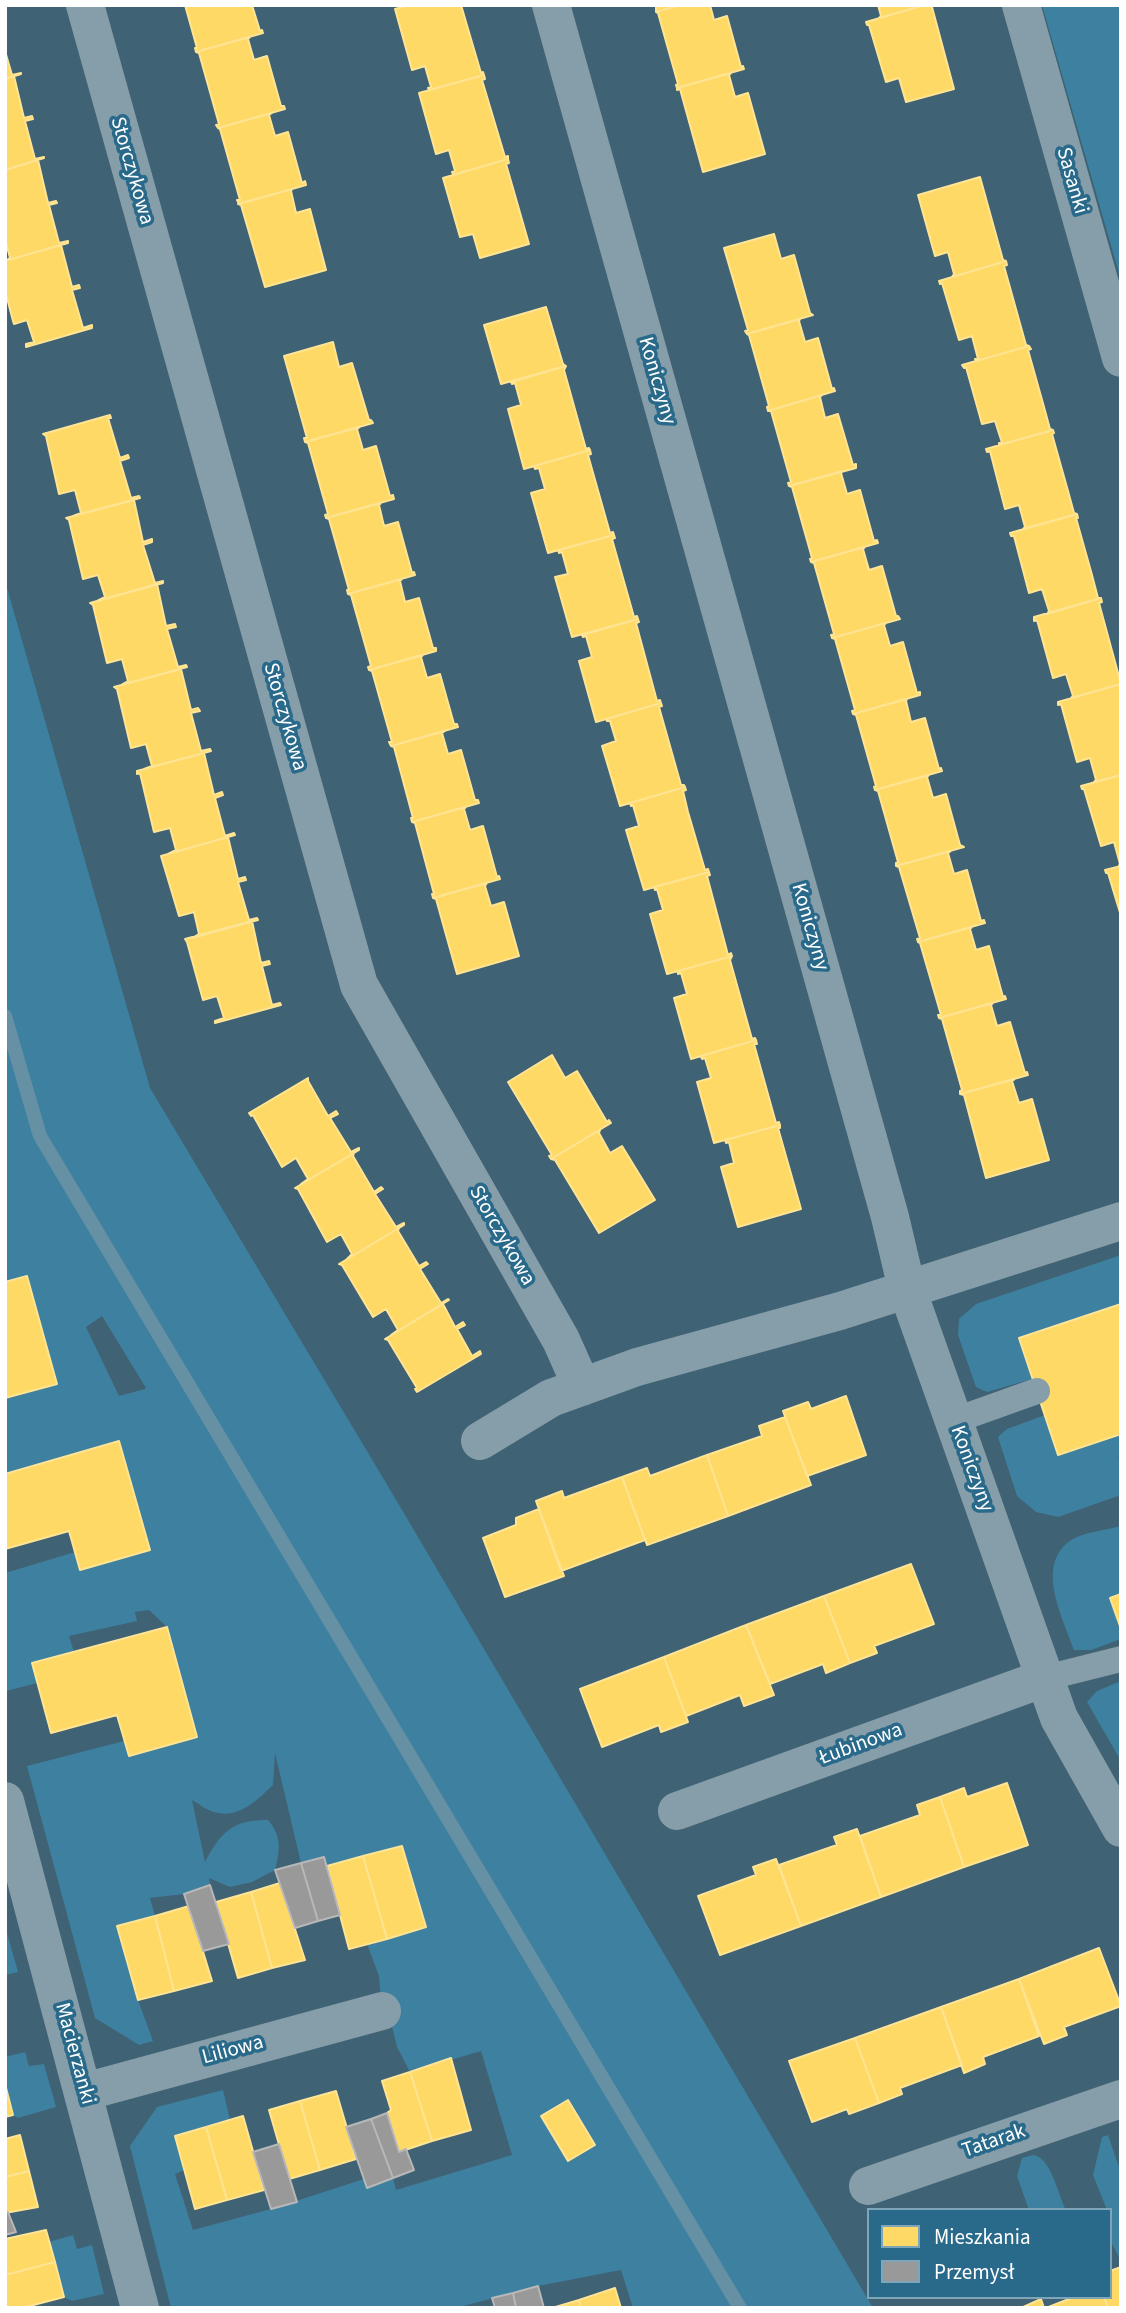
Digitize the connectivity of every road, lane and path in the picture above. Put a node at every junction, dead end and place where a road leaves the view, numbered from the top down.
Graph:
1 (85, 5) edge
2 (551, 5) edge
3 (1021, 5) edge
4 (1121, 358) edge
5 (1121, 1221) edge
6 (907, 1289) junction
7 (582, 1387) junction
8 (1037, 1391) dead end
9 (953, 1420) junction
10 (480, 1441) dead end
11 (1121, 1659) edge
12 (1045, 1678) junction
13 (5, 1801) edge
14 (677, 1811) dead end
15 (1121, 1828) edge
16 (382, 2011) dead end
17 (84, 2092) junction
18 (1121, 2099) edge
19 (868, 2186) dead end
20 (140, 2308) edge

1 - 7 street, Storczykowa
2 - 6 street, Koniczyny
3 - 4 street, Sasanki
5 - 6 street
6 - 7 street
6 - 9 street, Koniczyny
7 - 10 street
8 - 9 lane
9 - 12 street, Koniczyny
11 - 12 lane
12 - 14 street, Łubinowa
12 - 15 street, Koniczyny
13 - 17 street, Macierzanki
16 - 17 street, Liliowa
17 - 20 street, Macierzanki
18 - 19 street, Tatarak

